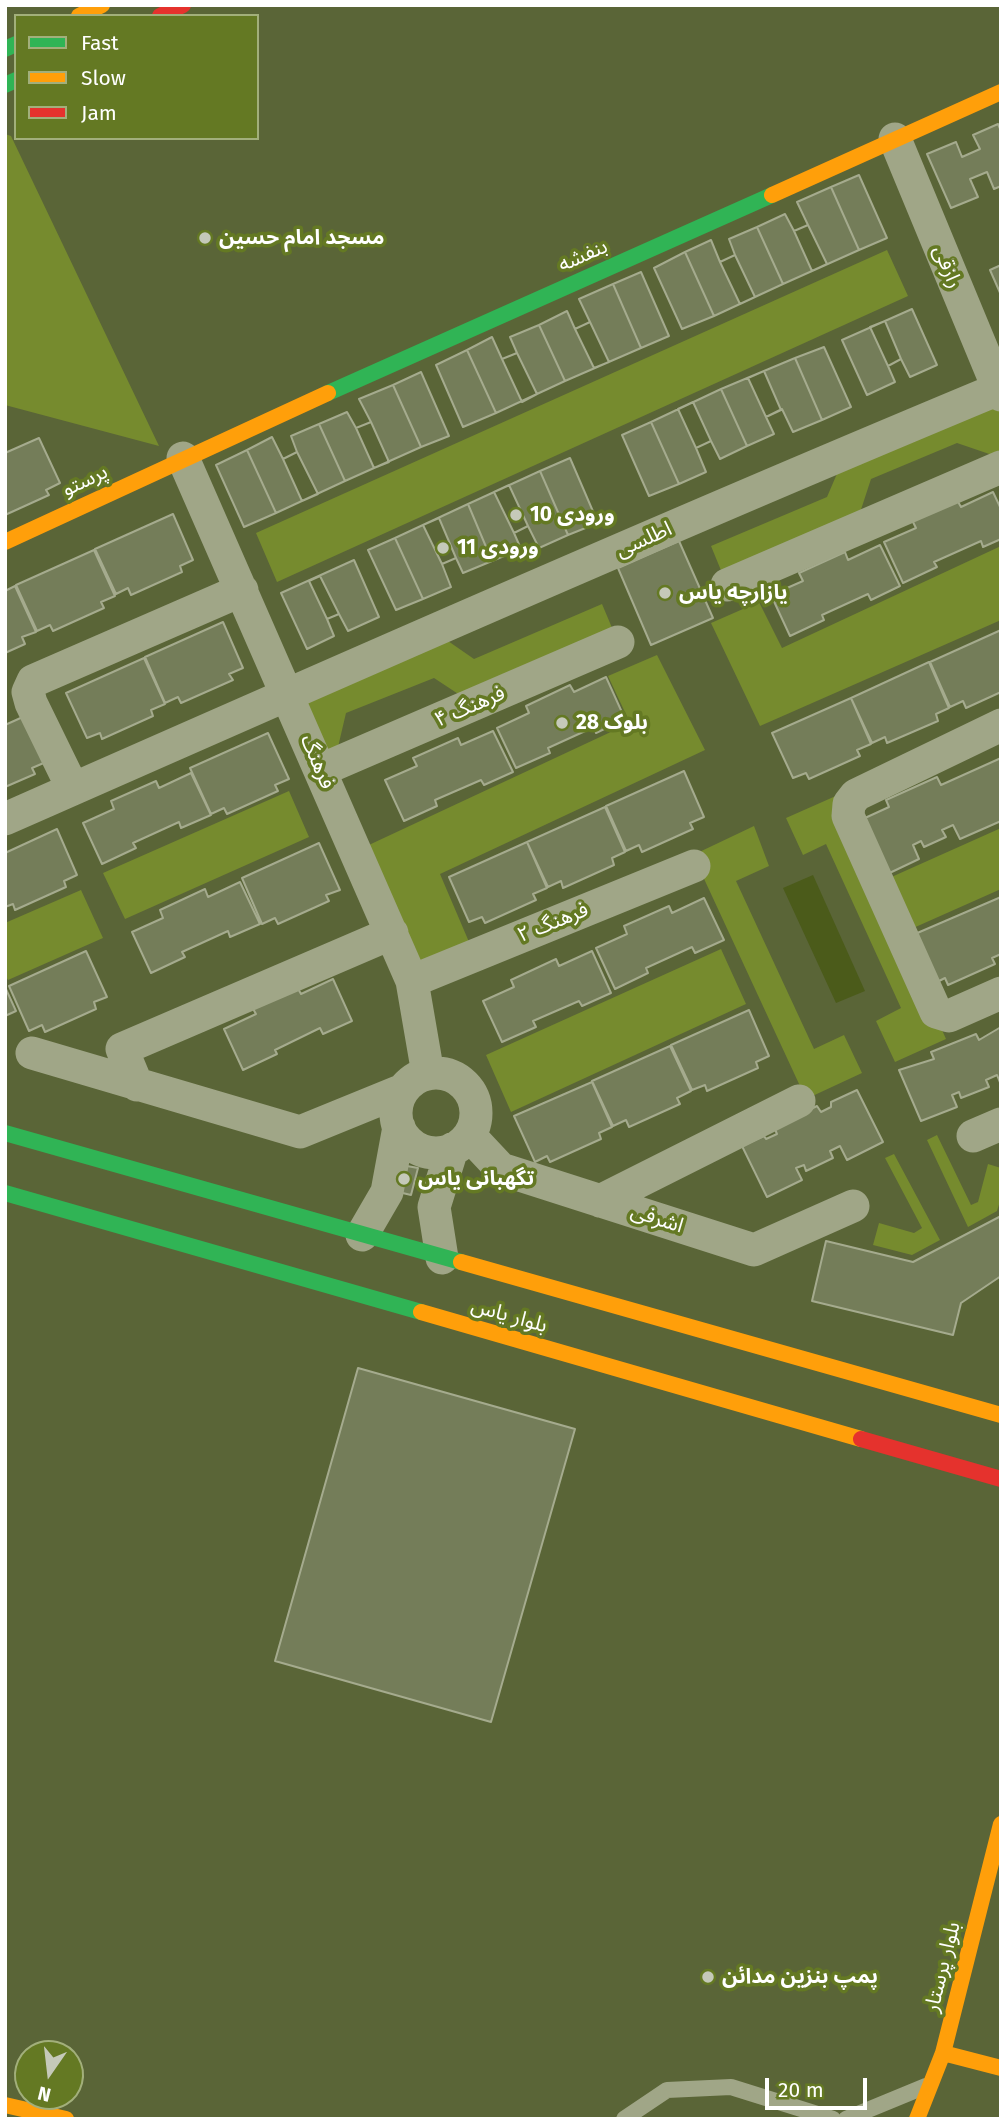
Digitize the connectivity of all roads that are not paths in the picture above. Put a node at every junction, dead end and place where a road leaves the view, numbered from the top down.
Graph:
1 (103, 5) edge
2 (183, 5) edge
3 (83, 14) edge
4 (164, 14) edge
5 (1001, 92) edge
6 (895, 139) junction
7 (1000, 391) edge
8 (184, 458) junction
9 (1001, 467) edge
10 (5, 542) edge
11 (727, 585) dead end
12 (242, 590) junction
13 (618, 642) dead end
14 (287, 692) junction
15 (1001, 725) edge
16 (321, 770) junction
17 (73, 789) junction
18 (5, 819) edge
19 (694, 866) dead end
20 (392, 933) junction
21 (412, 981) junction
22 (1001, 993) edge
23 (32, 1053) dead end
24 (416, 1082) junction
25 (137, 1085) junction
26 (799, 1101) dead end
27 (398, 1127) junction
28 (5, 1133) edge
29 (461, 1143) junction
30 (5, 1194) edge
31 (600, 1201) junction
32 (853, 1206) dead end
33 (362, 1235) junction
34 (442, 1258) junction
35 (1001, 1415) edge
36 (1000, 1478) edge
37 (1001, 1824) edge
38 (943, 2053) junction
39 (1001, 2068) edge
40 (931, 2084) junction
41 (5, 2105) edge
42 (66, 2119) edge
43 (624, 2119) edge
44 (833, 2119) edge
45 (846, 2119) edge
46 (917, 2119) edge

1 - 3 main road
2 - 4 main road
5 - 6 main road, بنفشه
6 - 7 street, رازقی
6 - 8 main road, بنفشه
7 - 14 street, اطلسی
8 - 10 main road, پرستو
8 - 12 street, فرهنگ
9 - 11 street
12 - 14 street, فرهنگ
12 - 17 street
13 - 16 street, فرهنگ ۴
14 - 16 street, فرهنگ
14 - 17 street, اطلسی
15 - 22 street
16 - 20 street, فرهنگ
17 - 18 street, اطلسی
19 - 21 street, فرهنگ ۲
20 - 21 street, فرهنگ
20 - 25 street
21 - 24 street, فرهنگ
23 - 25 street
24 - 25 street
24 - 27 street
24 - 29 street
26 - 31 street
27 - 29 street
27 - 33 street
28 - 33 main road, بلوار یاس
29 - 31 street, اشرفی
29 - 34 street
30 - 36 main road, بلوار یاس
31 - 32 street, اشرفی
33 - 34 main road, بلوار یاس
34 - 35 main road, بلوار یاس
37 - 38 main road, بلوار پرستار
38 - 39 main road
38 - 40 main road, بلوار پرستار
40 - 45 lane
40 - 46 main road, بلوار پرستار
41 - 42 main road
43 - 44 lane

